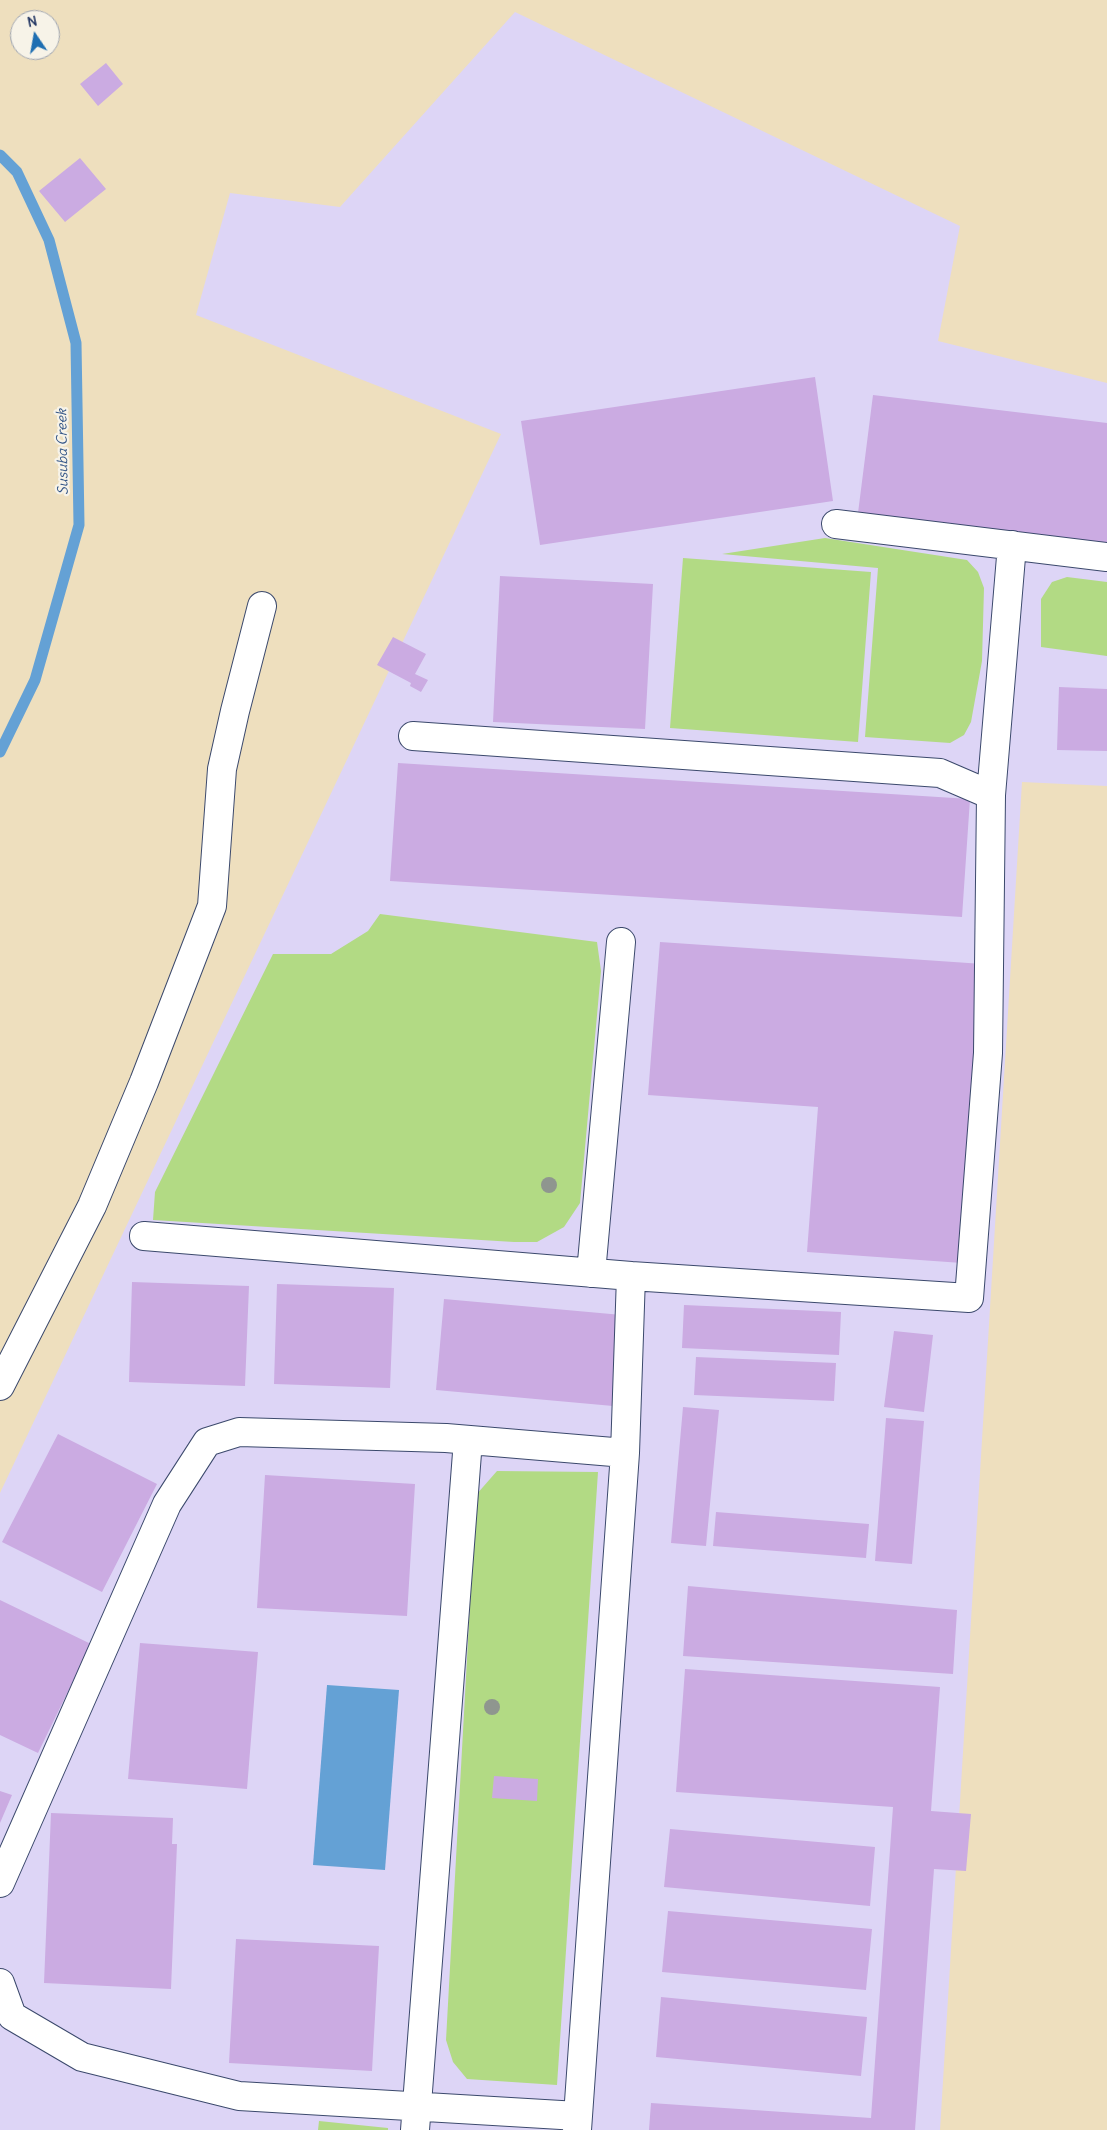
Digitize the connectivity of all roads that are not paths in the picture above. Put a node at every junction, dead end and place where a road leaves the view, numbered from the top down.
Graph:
1 (836, 524) dead end
2 (1012, 545) junction
3 (1107, 557) edge
4 (262, 606) dead end
5 (412, 736) dead end
6 (991, 795) junction
7 (621, 942) dead end
8 (144, 1236) dead end
9 (591, 1273) junction
10 (631, 1276) junction
11 (0, 1386) edge
12 (468, 1440) junction
13 (625, 1452) junction
14 (0, 1883) edge
15 (0, 1983) edge
16 (416, 2119) edge
17 (577, 2123) edge

1 - 2 street
2 - 3 street
2 - 6 street
4 - 11 street
5 - 6 street
6 - 10 street
7 - 9 street
8 - 9 street
9 - 10 street
10 - 13 street
12 - 13 street
12 - 14 street
12 - 16 street
13 - 17 street
15 - 16 street
16 - 17 street

